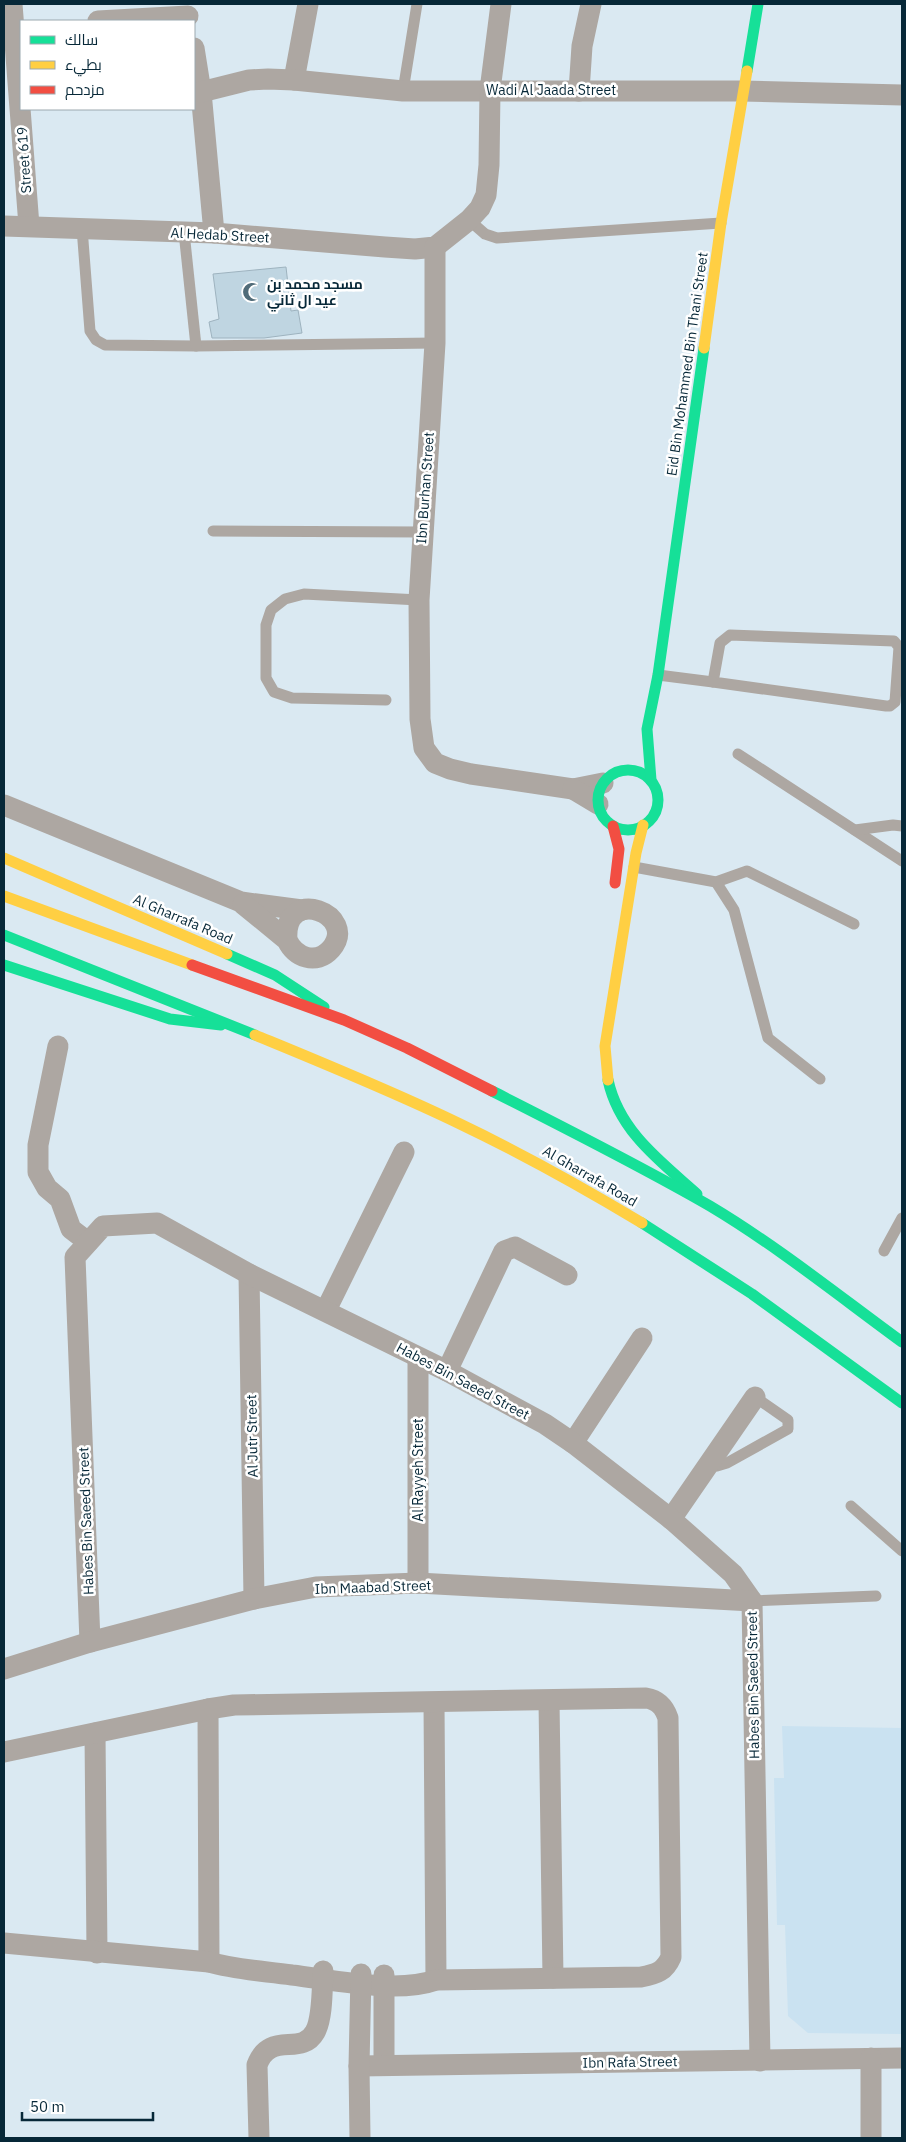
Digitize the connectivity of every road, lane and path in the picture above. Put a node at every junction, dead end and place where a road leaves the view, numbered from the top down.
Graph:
1 (12, 4) edge
2 (308, 4) edge
3 (417, 4) edge
4 (501, 4) edge
5 (591, 4) edge
6 (758, 4) edge
7 (188, 14) edge
8 (111, 20) edge
9 (13, 27) edge
10 (195, 54) edge
11 (294, 80) junction
12 (490, 90) junction
13 (742, 90) junction
14 (403, 91) junction
15 (578, 91) junction
16 (201, 92) junction
17 (902, 95) edge
18 (470, 220) junction
19 (721, 223) junction
20 (4, 226) edge
21 (29, 226) junction
22 (82, 228) junction
23 (184, 232) junction
24 (214, 233) junction
25 (435, 247) junction
26 (435, 343) junction
27 (196, 346) junction
28 (213, 531) dead end
29 (422, 532) junction
30 (419, 600) junction
31 (658, 675) junction
32 (713, 682) junction
33 (386, 700) dead end
34 (648, 729) junction
35 (638, 745) dead end
36 (738, 754) dead end
37 (651, 780) junction
38 (600, 793) junction
39 (4, 805) edge
40 (613, 826) junction
41 (643, 826) junction
42 (902, 826) edge
43 (855, 830) junction
44 (4, 858) edge
45 (902, 861) edge
46 (634, 867) junction
47 (716, 882) junction
48 (4, 896) edge
49 (613, 897) dead end
50 (241, 902) junction
51 (302, 910) junction
52 (854, 924) dead end
53 (4, 935) edge
54 (287, 940) junction
55 (4, 965) edge
56 (344, 1020) junction
57 (609, 1025) junction
58 (235, 1027) junction
59 (596, 1029) dead end
60 (58, 1046) dead end
61 (820, 1079) dead end
62 (404, 1152) dead end
63 (712, 1207) junction
64 (902, 1218) edge
65 (88, 1242) junction
66 (884, 1251) dead end
67 (249, 1274) junction
68 (567, 1275) dead end
69 (326, 1310) junction
70 (642, 1338) dead end
71 (902, 1342) edge
72 (418, 1358) junction
73 (447, 1371) junction
74 (755, 1397) joint
75 (902, 1403) edge
76 (573, 1443) junction
77 (708, 1465) junction
78 (852, 1506) dead end
79 (671, 1519) junction
80 (902, 1551) edge
81 (418, 1584) junction
82 (876, 1596) dead end
83 (254, 1599) junction
84 (752, 1601) junction
85 (90, 1642) junction
86 (4, 1669) edge
87 (550, 1701) junction
88 (434, 1703) junction
89 (208, 1709) junction
90 (95, 1733) junction
91 (4, 1752) edge
92 (4, 1943) edge
93 (98, 1953) junction
94 (209, 1962) junction
95 (323, 1975) junction
96 (553, 1978) junction
97 (361, 1979) junction
98 (384, 1980) junction
99 (436, 1980) junction
100 (871, 2058) junction
101 (902, 2058) edge
102 (760, 2061) junction
103 (384, 2065) junction
104 (359, 2066) junction
105 (259, 2138) edge
106 (360, 2138) edge
107 (871, 2138) edge

1 - 9 street, Street 619
2 - 11 street
3 - 14 lane
4 - 12 street
5 - 15 street
6 - 13 main road, Eid Bin Mohammed Bin Thani Street
7 - 8 street
9 - 21 street, Street 619
10 - 16 street
11 - 14 street, Wadi Al Jaada Street
11 - 16 street, Wadi Al Jaada Street
12 - 14 street, Wadi Al Jaada Street
12 - 15 street, Wadi Al Jaada Street
12 - 18 street
13 - 15 street, Wadi Al Jaada Street
13 - 17 street, Wadi Al Jaada Street
13 - 19 main road, Eid Bin Mohammed Bin Thani Street
16 - 24 street
18 - 19 lane
18 - 25 street
19 - 31 main road, Eid Bin Mohammed Bin Thani Street
20 - 21 street, Al Hedab Street
21 - 22 street, Al Hedab Street
22 - 23 street, Al Hedab Street
22 - 27 lane
23 - 24 street, Al Hedab Street
23 - 27 lane
24 - 25 street, Al Hedab Street
25 - 26 street, Ibn Burhan Street
26 - 27 lane
26 - 29 street, Ibn Burhan Street
28 - 29 lane
29 - 30 street, Ibn Burhan Street
30 - 33 lane
30 - 38 street, Ibn Burhan Street
31 - 32 lane
31 - 34 main road, Eid Bin Mohammed Bin Thani Street
32 - 32 lane
34 - 35 main road, Eid Bin Mohammed Bin Thani Street
34 - 37 main road, Eid Bin Mohammed Bin Thani Street
36 - 43 lane
37 - 38 main road
37 - 41 main road
38 - 40 main road
39 - 50 street
40 - 41 main road
40 - 49 main road
41 - 46 main road
42 - 43 lane
43 - 45 lane
44 - 56 main road, Al Gharrafa Road
46 - 47 lane
46 - 57 main road
47 - 52 lane
47 - 61 lane
48 - 56 main road, Al Gharrafa Road
50 - 51 street
50 - 54 street
51 - 54 street
51 - 54 street
53 - 58 main road, Al Gharrafa Road
55 - 58 main road, Al Gharrafa Road
56 - 63 main road, Al Gharrafa Road
57 - 59 main road
57 - 63 main road
58 - 75 main road, Al Gharrafa Road
60 - 65 street
62 - 69 street
63 - 71 main road, Al Gharrafa Road
64 - 66 lane
65 - 67 street, Habes Bin Saeed Street
65 - 85 street, Habes Bin Saeed Street
67 - 69 street, Habes Bin Saeed Street
67 - 83 street, Al Jutr Street
68 - 73 street
69 - 72 street, Habes Bin Saeed Street
70 - 76 street
72 - 73 street, Habes Bin Saeed Street
72 - 81 street, Al Rayyeh Street
73 - 76 street, Habes Bin Saeed Street
74 - 77 street
74 - 77 lane
76 - 79 street, Habes Bin Saeed Street
77 - 79 street
78 - 80 lane
79 - 84 street, Habes Bin Saeed Street
81 - 83 street, Ibn Maabad Street
81 - 84 street, Ibn Maabad Street
82 - 84 lane
83 - 85 street, Ibn Maabad Street
84 - 102 street, Habes Bin Saeed Street
85 - 86 street, Ibn Maabad Street
87 - 88 street
87 - 96 street
87 - 96 street
88 - 89 street
88 - 99 street
89 - 90 street
89 - 94 street
90 - 91 street
90 - 93 street
92 - 93 street
93 - 94 street
94 - 95 street
95 - 97 street
95 - 105 street
96 - 99 street
97 - 98 street
97 - 104 street
98 - 99 street
98 - 103 street
100 - 101 street, Ibn Rafa Street
100 - 102 street, Ibn Rafa Street
100 - 107 street
102 - 103 street, Ibn Rafa Street
103 - 104 street, Ibn Rafa Street
104 - 106 street

